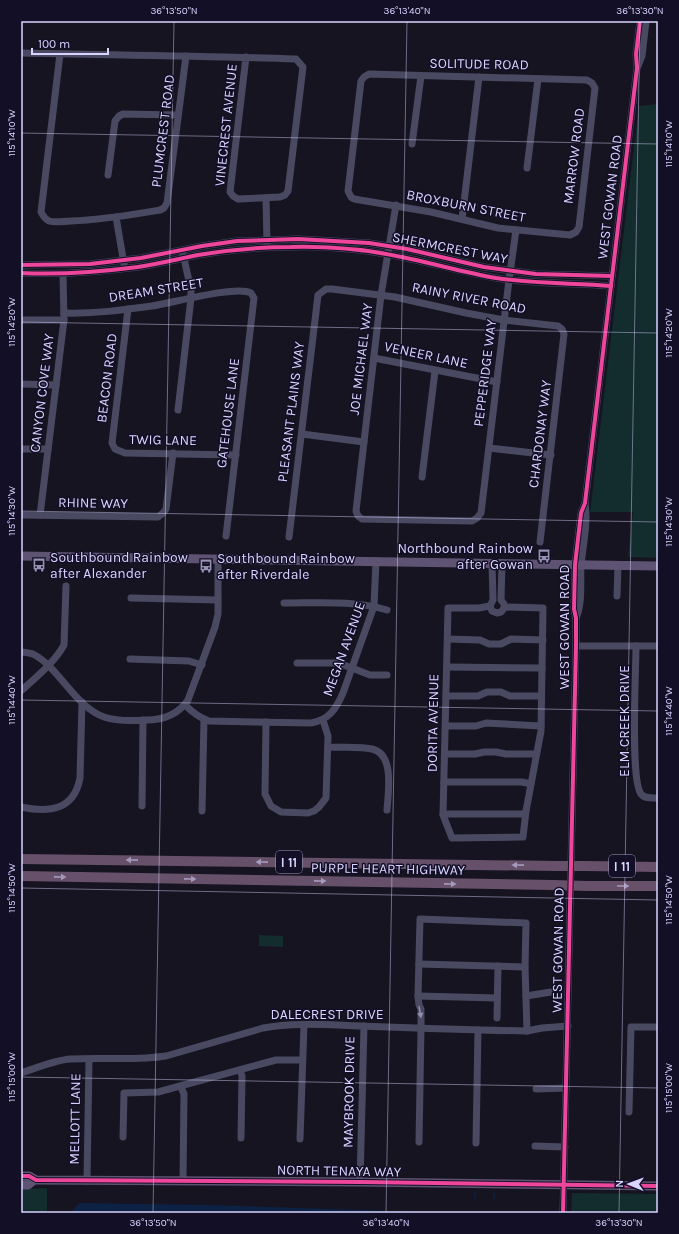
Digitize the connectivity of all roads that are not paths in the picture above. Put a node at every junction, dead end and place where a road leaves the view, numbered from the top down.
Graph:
1 (640, 21) edge
2 (646, 21) edge
3 (21, 52) edge
4 (60, 54) junction
5 (186, 56) junction
6 (246, 57) junction
7 (637, 68) junction
8 (421, 76) junction
9 (479, 77) junction
10 (538, 79) junction
11 (592, 84) joint
12 (178, 116) junction
13 (412, 144) dead end
14 (527, 168) dead end
15 (108, 175) dead end
16 (351, 197) joint
17 (266, 198) junction
18 (396, 205) junction
19 (116, 217) junction
20 (462, 220) junction
21 (516, 230) junction
22 (576, 232) joint
23 (267, 239) junction
24 (388, 246) junction
25 (267, 248) junction
26 (182, 250) junction
27 (387, 254) junction
28 (184, 258) junction
29 (123, 260) junction
30 (21, 265) edge
31 (125, 269) junction
32 (510, 271) junction
33 (21, 274) edge
34 (63, 274) junction
35 (612, 276) junction
36 (509, 280) junction
37 (611, 286) junction
38 (322, 291) joint
39 (251, 293) joint
40 (381, 294) junction
41 (191, 298) junction
42 (128, 309) junction
43 (64, 317) junction
44 (21, 320) edge
45 (504, 320) junction
46 (562, 329) joint
47 (374, 358) junction
48 (435, 371) junction
49 (497, 382) junction
50 (21, 384) edge
51 (56, 385) junction
52 (178, 410) dead end
53 (302, 434) junction
54 (364, 442) junction
55 (489, 448) junction
56 (21, 449) edge
57 (48, 449) junction
58 (114, 449) joint
59 (173, 453) junction
60 (236, 455) junction
61 (551, 455) junction
62 (422, 477) dead end
63 (21, 515) edge
64 (40, 515) junction
65 (477, 518) joint
66 (226, 536) dead end
67 (289, 537) dead end
68 (540, 542) dead end
69 (21, 556) edge
70 (218, 559) junction
71 (376, 561) junction
72 (492, 563) junction
73 (502, 563) junction
74 (578, 565) junction
75 (618, 566) junction
76 (658, 566) edge
77 (66, 586) dead end
78 (617, 596) dead end
79 (131, 598) dead end
80 (218, 600) junction
81 (284, 602) dead end
82 (374, 606) junction
83 (490, 606) junction
84 (505, 607) junction
85 (388, 610) dead end
86 (448, 639) junction
87 (543, 640) junction
88 (576, 646) junction
89 (636, 646) junction
90 (658, 646) edge
91 (21, 652) edge
92 (130, 659) dead end
93 (297, 663) dead end
94 (47, 665) junction
95 (202, 665) junction
96 (447, 667) junction
97 (352, 668) junction
98 (542, 668) junction
99 (387, 675) dead end
100 (21, 691) edge
101 (446, 696) junction
102 (541, 696) junction
103 (82, 702) junction
104 (185, 706) junction
105 (204, 719) junction
106 (143, 720) junction
107 (323, 720) junction
108 (266, 722) junction
109 (446, 726) junction
110 (541, 726) junction
111 (328, 748) junction
112 (445, 754) junction
113 (536, 754) junction
114 (444, 782) junction
115 (531, 784) junction
116 (658, 798) edge
117 (142, 806) dead end
118 (21, 807) edge
119 (387, 810) dead end
120 (202, 811) dead end
121 (443, 814) junction
122 (525, 814) junction
123 (21, 859) edge
124 (658, 867) edge
125 (21, 876) edge
126 (658, 886) edge
127 (419, 964) junction
128 (498, 966) junction
129 (525, 967) junction
130 (551, 992) dead end
131 (418, 996) junction
132 (526, 996) junction
133 (497, 998) junction
134 (497, 1018) dead end
135 (304, 1025) junction
136 (364, 1026) junction
137 (568, 1026) junction
138 (658, 1027) edge
139 (421, 1028) junction
140 (478, 1030) junction
141 (527, 1031) junction
142 (89, 1059) junction
143 (302, 1060) junction
144 (240, 1070) junction
145 (21, 1074) edge
146 (181, 1087) junction
147 (566, 1088) junction
148 (536, 1089) dead end
149 (629, 1112) dead end
150 (123, 1137) dead end
151 (241, 1138) dead end
152 (300, 1138) dead end
153 (419, 1142) dead end
154 (476, 1143) dead end
155 (535, 1146) dead end
156 (565, 1147) junction
157 (21, 1176) edge
158 (34, 1180) junction
159 (87, 1181) junction
160 (183, 1181) junction
161 (360, 1182) junction
162 (21, 1185) edge
163 (563, 1185) junction
164 (658, 1186) edge
165 (563, 1213) edge

1 - 7 street, WEST GOWAN ROAD
2 - 7 street, WEST GOWAN ROAD
3 - 4 street
4 - 5 street
4 - 19 street
5 - 6 street
5 - 12 street, PLUMCREST ROAD
6 - 17 street, VINECREST AVENUE
6 - 17 street
7 - 35 street, WEST GOWAN ROAD
8 - 9 street, SOLITUDE ROAD
8 - 13 street
8 - 16 street, SOLITUDE ROAD
9 - 10 street, SOLITUDE ROAD
9 - 20 street
10 - 11 street, SOLITUDE ROAD
10 - 14 street
11 - 22 street, MARROW ROAD
12 - 15 street
12 - 19 street, PLUMCREST ROAD
16 - 18 street, BROXBURN STREET
17 - 23 street
18 - 20 street, BROXBURN STREET
18 - 24 street, JOE MICHAEL WAY
19 - 29 street
20 - 21 street, BROXBURN STREET
21 - 22 street, BROXBURN STREET
21 - 32 street, PEPPERIDGE WAY
23 - 24 street, SHERMCREST WAY
23 - 25 street
23 - 26 street, SHERMCREST WAY
24 - 27 street, JOE MICHAEL WAY
24 - 32 street, SHERMCREST WAY
25 - 27 street, SHERMCREST WAY
25 - 28 street, SHERMCREST WAY
26 - 28 street
26 - 29 street, SHERMCREST WAY
27 - 36 street, SHERMCREST WAY
27 - 40 street, JOE MICHAEL WAY
28 - 31 street, SHERMCREST WAY
28 - 41 street
29 - 30 street, SHERMCREST WAY
29 - 31 street
31 - 34 street, SHERMCREST WAY
32 - 35 street, SHERMCREST WAY
32 - 36 street, PEPPERIDGE WAY
33 - 34 street, SHERMCREST WAY
34 - 43 street, CANYON COVE WAY
35 - 37 street, WEST GOWAN ROAD
36 - 37 street, SHERMCREST WAY
36 - 45 street, PEPPERIDGE WAY
37 - 74 street, WEST GOWAN ROAD
38 - 40 street, RAINY RIVER ROAD
38 - 53 street, PLEASANT PLAINS WAY
39 - 41 street, DREAM STREET
39 - 60 street, GATEHOUSE LANE
40 - 45 street, RAINY RIVER ROAD
40 - 47 street, JOE MICHAEL WAY
41 - 42 street, DREAM STREET
41 - 52 street
42 - 43 street, DREAM STREET
42 - 58 street, BEACON ROAD
43 - 44 street, DREAM STREET
43 - 51 street, CANYON COVE WAY
45 - 46 street, RAINY RIVER ROAD
45 - 49 street, PEPPERIDGE WAY
46 - 61 street, CHARDONAY WAY
47 - 48 street, VENEER LANE
47 - 54 street, JOE MICHAEL WAY
48 - 49 street, VENEER LANE
48 - 62 street
49 - 55 street, PEPPERIDGE WAY
50 - 51 street
51 - 57 street, CANYON COVE WAY
53 - 54 street
53 - 67 street, PLEASANT PLAINS WAY
54 - 65 street, JOE MICHAEL WAY
55 - 61 street
55 - 65 street, PEPPERIDGE WAY
56 - 57 street
57 - 64 street, CANYON COVE WAY
58 - 59 street, TWIG LANE
59 - 60 street, TWIG LANE
59 - 64 street, RHINE WAY
60 - 66 street, GATEHOUSE LANE
61 - 68 street, CHARDONAY WAY
63 - 64 street, RHINE WAY
69 - 70 main road
70 - 71 main road
70 - 80 street
71 - 72 main road
71 - 82 street, MEGAN AVENUE
72 - 73 main road
72 - 83 street
73 - 74 main road
73 - 84 street
74 - 75 main road
74 - 88 street, WEST GOWAN ROAD
75 - 76 main road
75 - 78 street
77 - 94 street
79 - 80 street
80 - 95 street
81 - 82 street
82 - 85 street
82 - 97 street, MEGAN AVENUE
83 - 84 street
83 - 86 street, DORITA AVENUE
84 - 87 street
86 - 87 street
86 - 96 street, DORITA AVENUE
87 - 98 street
88 - 89 street
88 - 137 street, WEST GOWAN ROAD
89 - 90 street
89 - 116 street, ELM CREEK DRIVE
91 - 94 street
92 - 95 street
93 - 97 street
94 - 100 street
94 - 103 street
95 - 104 street
96 - 98 street
96 - 101 street, DORITA AVENUE
97 - 99 street
97 - 107 street, MEGAN AVENUE
98 - 102 street
101 - 102 street
101 - 109 street, DORITA AVENUE
102 - 110 street
103 - 106 street
103 - 118 street
104 - 105 street
104 - 106 street
105 - 108 street
105 - 120 street
106 - 117 street
107 - 108 street
107 - 111 street
108 - 111 street
109 - 110 street
109 - 112 street, DORITA AVENUE
110 - 113 street
111 - 119 street
112 - 113 street
112 - 114 street, DORITA AVENUE
113 - 115 street
114 - 115 street
114 - 121 street, DORITA AVENUE
115 - 122 street
121 - 122 street
121 - 122 street, DORITA AVENUE
124 -> 123 highway, PURPLE HEART HIGHWAY / I 11, bridge
125 -> 126 highway, PURPLE HEART HIGHWAY / I 11, bridge
127 - 128 street
127 - 129 street
127 - 131 street
128 - 129 street
128 - 133 street
129 - 132 street
130 - 132 street
131 - 133 street
131 -> 139 street
132 - 141 street
133 - 134 street
135 - 136 street, DALECREST DRIVE
135 - 142 street, DALECREST DRIVE
135 - 143 street
136 - 139 street, DALECREST DRIVE
136 - 161 street, MAYBROOK DRIVE
137 - 141 street, DALECREST DRIVE
137 - 147 street, WEST GOWAN ROAD
138 - 149 street
139 - 140 street, DALECREST DRIVE
139 - 153 street
140 - 141 street, DALECREST DRIVE
140 - 154 street
142 - 145 street, DALECREST DRIVE
142 - 159 street, MELLOTT LANE
143 - 144 street
143 - 152 street
144 - 146 street
144 - 151 street
146 - 150 street
146 - 160 street
147 - 148 street
147 - 156 street, WEST GOWAN ROAD
155 - 156 street
156 - 163 street, WEST GOWAN ROAD
157 - 158 main road, NORTH TENAYA WAY
158 - 159 main road, NORTH TENAYA WAY
158 - 162 main road, NORTH TENAYA WAY
159 - 160 main road, NORTH TENAYA WAY
160 - 161 main road, NORTH TENAYA WAY
161 - 163 main road, NORTH TENAYA WAY
163 - 164 main road, NORTH TENAYA WAY
163 - 165 street, WEST GOWAN ROAD

